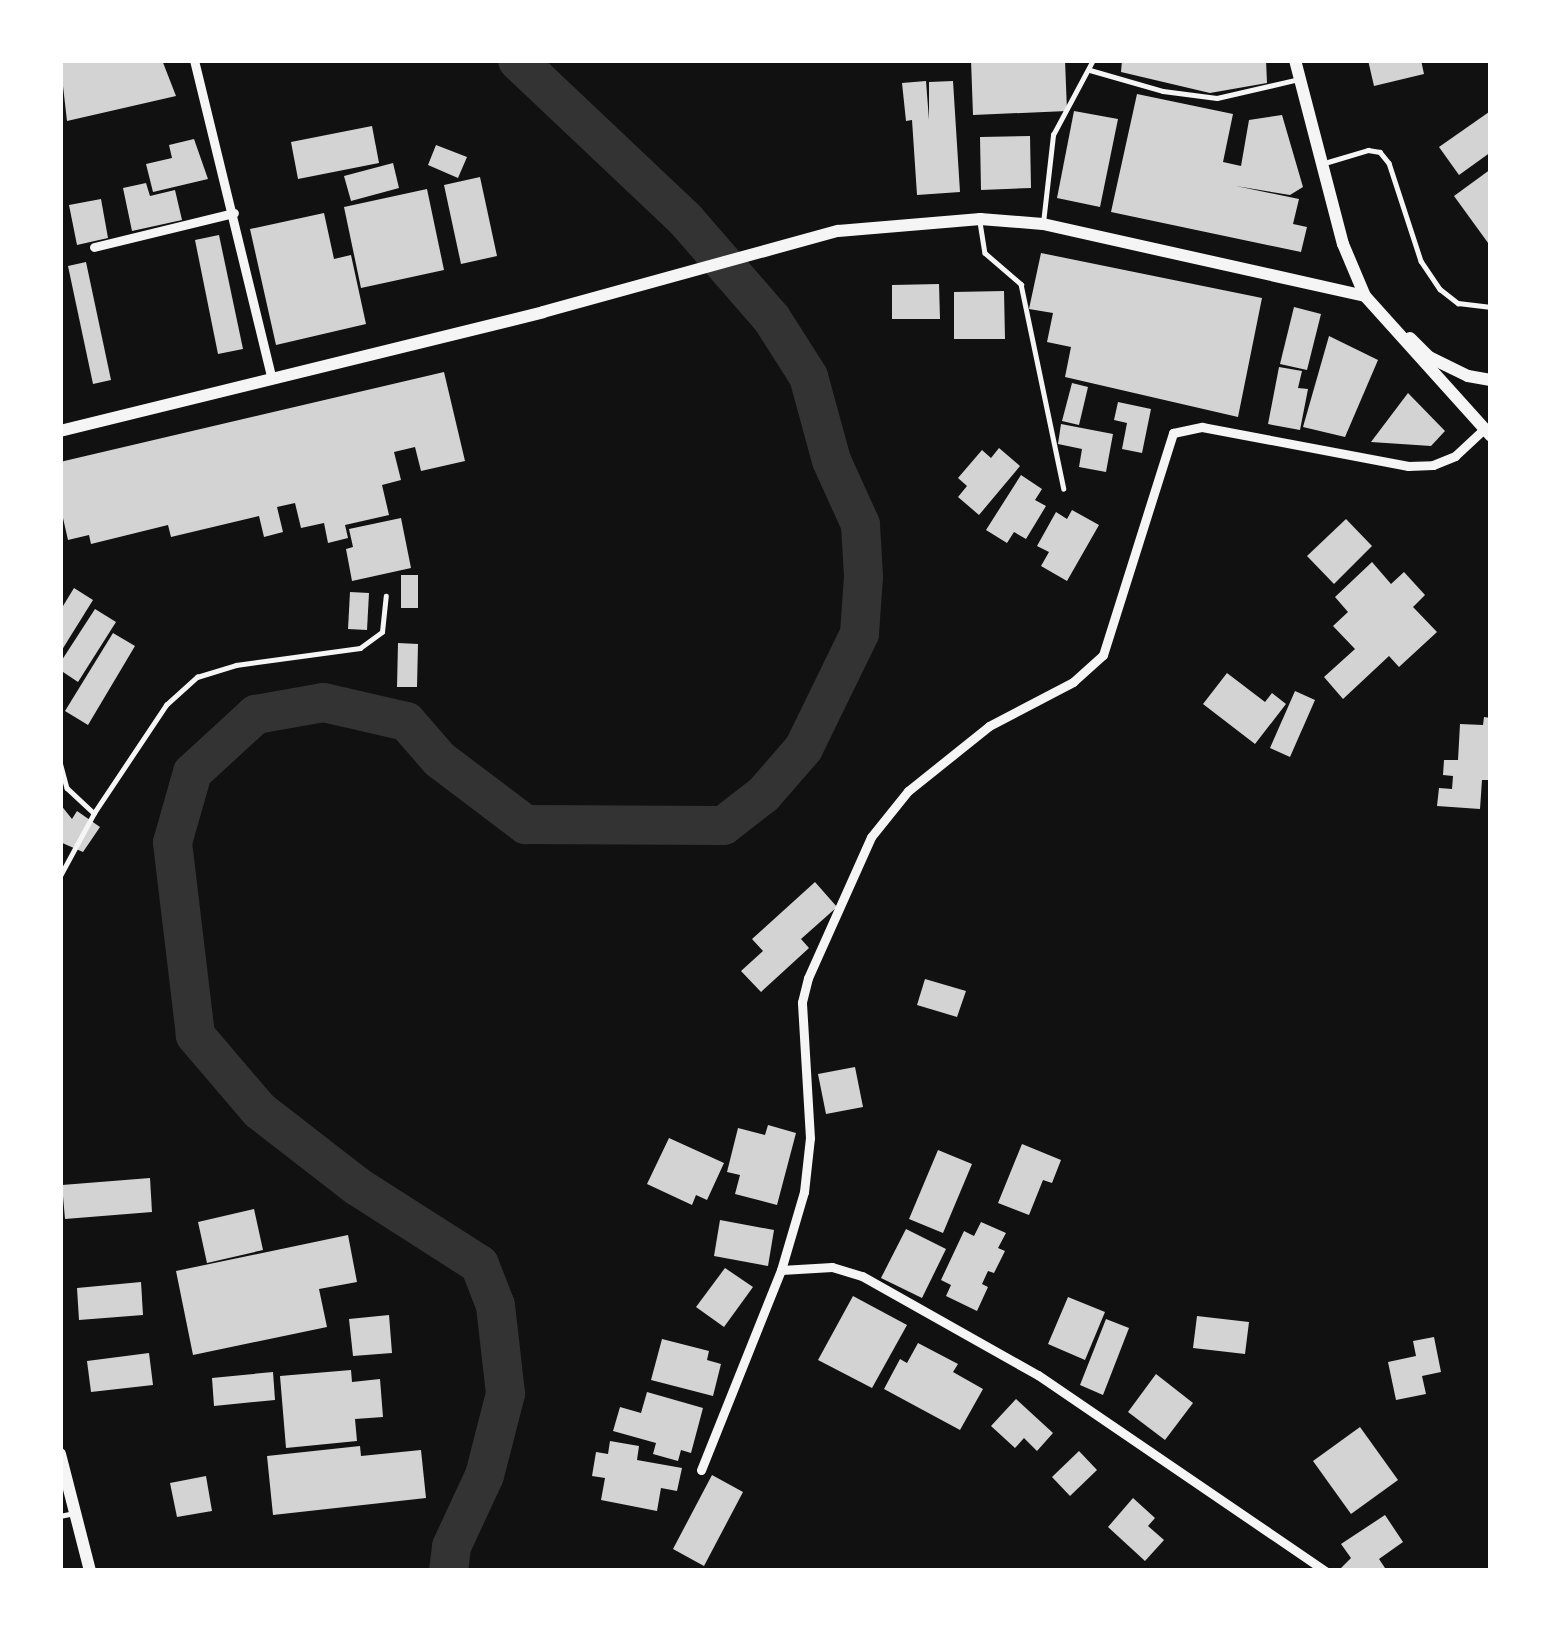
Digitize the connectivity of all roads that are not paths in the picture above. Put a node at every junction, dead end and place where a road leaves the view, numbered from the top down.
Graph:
1 (194, 60) edge
2 (1093, 60) edge
3 (1295, 60) edge
4 (1090, 70) junction
5 (1300, 78) junction
6 (1322, 164) junction
7 (234, 214) junction
8 (980, 219) junction
9 (1043, 224) junction
10 (94, 247) dead end
11 (1365, 296) junction
12 (1491, 307) edge
13 (272, 379) junction
14 (1491, 380) edge
15 (1488, 429) edge
16 (60, 431) edge
17 (1064, 489) dead end
18 (386, 596) dead end
19 (60, 762) edge
20 (94, 813) junction
21 (60, 876) edge
22 (781, 1270) junction
23 (60, 1454) edge
24 (700, 1471) dead end
25 (67, 1515) edge
26 (90, 1571) edge
27 (1325, 1571) edge

1 - 7 street
2 - 4 lane
3 - 5 street
4 - 5 lane
4 - 9 lane
5 - 6 street
6 - 11 street
6 - 12 lane
7 - 10 street
7 - 13 street
8 - 9 street
8 - 13 street
8 - 17 lane
9 - 11 street
11 - 14 street
11 - 15 street
13 - 16 street
15 - 22 street
18 - 20 lane
19 - 20 lane
20 - 21 lane
22 - 24 street
22 - 27 street
23 - 25 street
25 - 26 street

